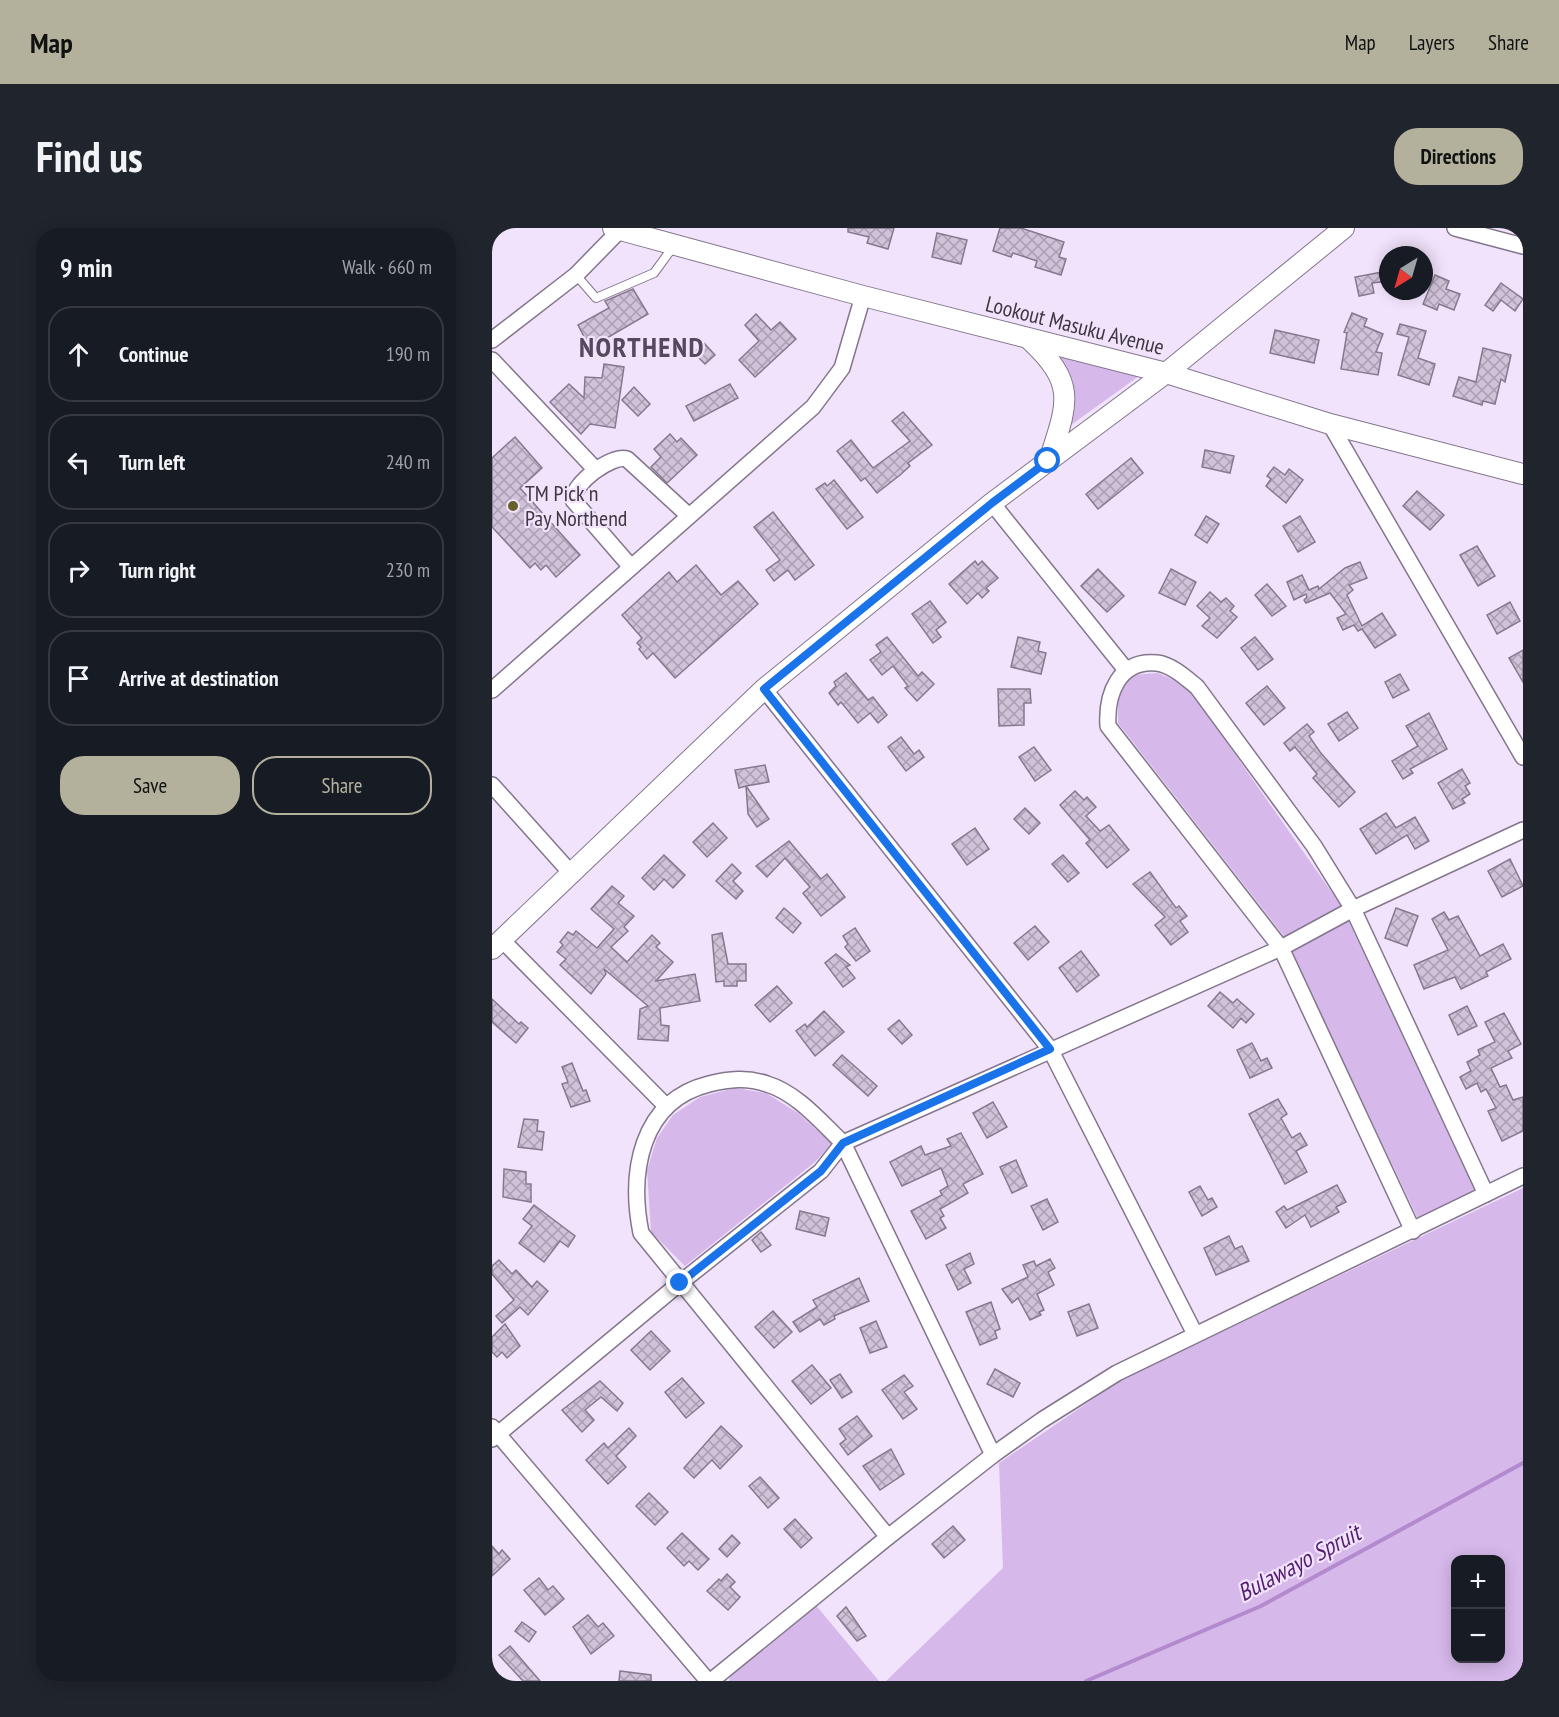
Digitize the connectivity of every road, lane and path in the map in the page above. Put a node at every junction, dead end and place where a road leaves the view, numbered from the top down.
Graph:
1 (1344, 228) edge
2 (1455, 228) edge
3 (616, 229) edge
4 (650, 232) edge
5 (676, 243) junction
6 (1523, 246) edge
7 (576, 275) junction
8 (863, 296) junction
9 (1028, 338) junction
10 (492, 340) edge
11 (492, 360) edge
12 (1166, 373) junction
13 (1330, 424) junction
14 (1048, 461) junction
15 (596, 470) junction
16 (1523, 474) edge
17 (992, 503) junction
18 (688, 515) junction
19 (631, 567) junction
20 (1126, 670) junction
21 (764, 689) junction
22 (492, 690) edge
23 (1523, 757) edge
24 (492, 785) edge
25 (1523, 830) edge
26 (570, 872) junction
27 (1353, 909) junction
28 (497, 944) edge
29 (1281, 948) junction
30 (1050, 1049) junction
31 (666, 1106) junction
32 (843, 1143) junction
33 (1523, 1176) edge
34 (1486, 1194) junction
35 (1413, 1230) junction
36 (680, 1283) junction
37 (1195, 1334) junction
38 (494, 1433) edge
39 (993, 1455) junction
40 (888, 1537) junction
41 (709, 1681) edge

1 - 12 street
2 - 6 street
3 - 4 street, Lookout Masuku Avenue
3 - 7 street
4 - 5 street, Lookout Masuku Avenue
5 - 7 lane
5 - 8 street, Lookout Masuku Avenue
7 - 10 street
8 - 9 street, Lookout Masuku Avenue
8 - 18 street
9 - 12 street, Lookout Masuku Avenue
9 - 14 street
11 - 15 street
12 - 13 street, Lookout Masuku Avenue
12 - 14 street
13 - 16 street, Lookout Masuku Avenue
13 - 23 street
14 - 17 street
15 - 18 street
15 - 19 street
17 - 20 street
17 - 21 street
18 - 19 street
19 - 22 street
20 - 27 street
20 - 29 street
21 - 26 street
21 - 30 street
24 - 26 street
25 - 27 street
26 - 28 street
27 - 29 street
27 - 34 street
28 - 31 street
29 - 30 street
29 - 35 street
30 - 32 street
30 - 37 street
31 - 32 street
31 - 36 street
32 - 36 street
32 - 39 street
33 - 34 street
34 - 35 street
35 - 37 street
36 - 38 street
36 - 40 street
37 - 39 street
38 - 41 street
39 - 40 street
40 - 41 street

